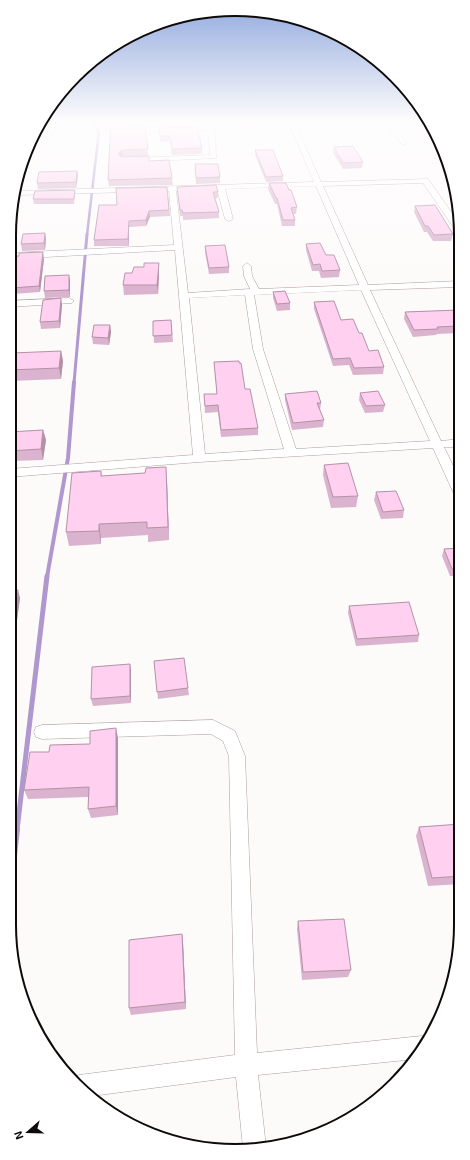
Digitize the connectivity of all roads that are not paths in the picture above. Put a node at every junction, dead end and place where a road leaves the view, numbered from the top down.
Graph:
1 (315, 175) edge
2 (318, 183) junction
3 (220, 186) junction
4 (172, 188) junction
5 (20, 193) edge
6 (229, 219) dead end
7 (454, 222) edge
8 (179, 247) junction
9 (16, 256) edge
10 (246, 266) dead end
11 (454, 284) edge
12 (364, 287) junction
13 (253, 292) junction
14 (183, 296) junction
15 (69, 301) dead end
16 (16, 304) edge
17 (454, 443) edge
18 (437, 444) junction
19 (291, 453) junction
20 (199, 458) junction
21 (16, 472) edge
22 (454, 481) edge
23 (42, 732) dead end
24 (417, 1048) edge
25 (246, 1065) junction
26 (86, 1085) edge
27 (254, 1143) edge

1 - 2 street
2 - 3 street
2 - 7 street
2 - 12 street
3 - 4 street
3 - 6 street
4 - 5 street
4 - 8 street
8 - 9 street
8 - 14 street
10 - 13 street
11 - 12 street
12 - 13 street
12 - 18 street
13 - 14 street
13 - 19 street
14 - 20 street
15 - 16 street
17 - 18 street
18 - 19 street
18 - 22 street
19 - 20 street
20 - 21 street
23 - 25 street
24 - 25 street
25 - 26 street
25 - 27 street

